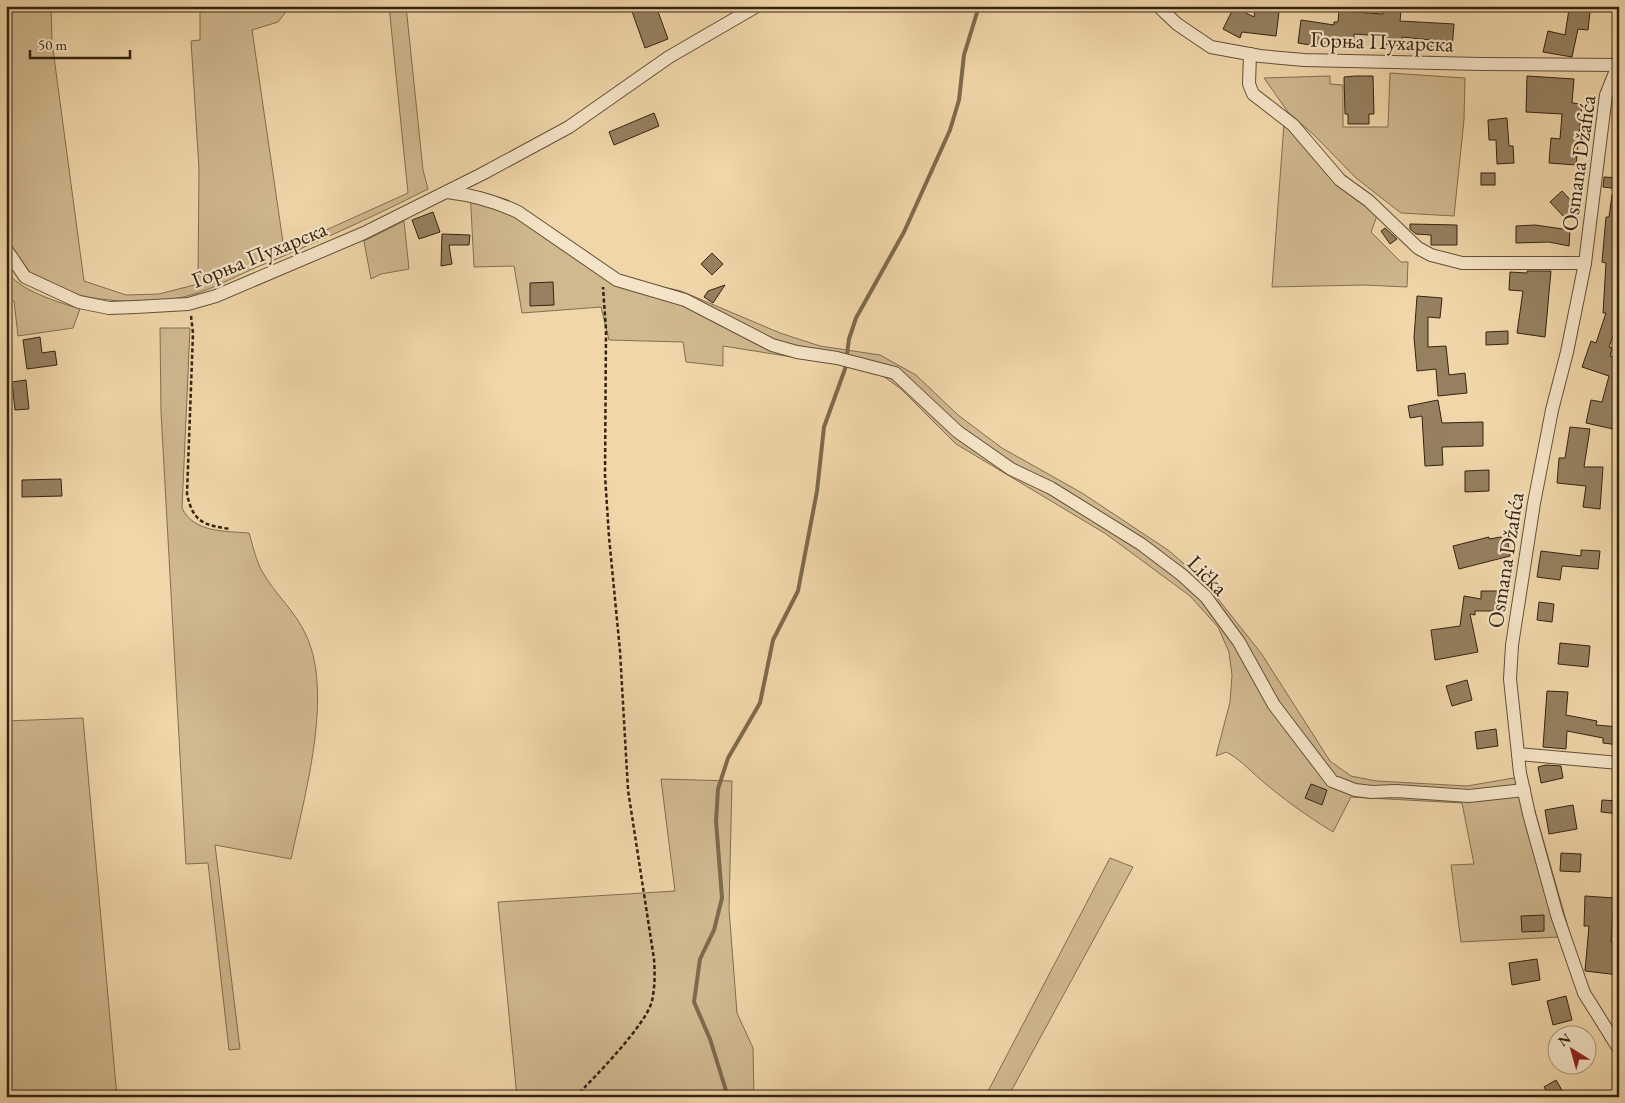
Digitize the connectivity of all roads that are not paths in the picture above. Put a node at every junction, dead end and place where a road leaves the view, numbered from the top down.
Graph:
1 (756, 6) edge
2 (1158, 6) edge
3 (1250, 54) junction
4 (1618, 65) edge
5 (447, 192) junction
6 (6, 249) edge
7 (1585, 263) junction
8 (1518, 754) junction
9 (1619, 763) edge
10 (1524, 790) junction
11 (1619, 1049) edge

1 - 5 street, Горња Пухарска
2 - 3 street, Горња Пухарска
3 - 4 street, Горња Пухарска
3 - 7 street
4 - 7 street, Osmana Džafića
5 - 6 street, Горња Пухарска
5 - 10 street, Lička
7 - 8 street, Osmana Džafića
8 - 9 street
8 - 10 street, Osmana Džafića
10 - 11 street, Osmana Džafića

